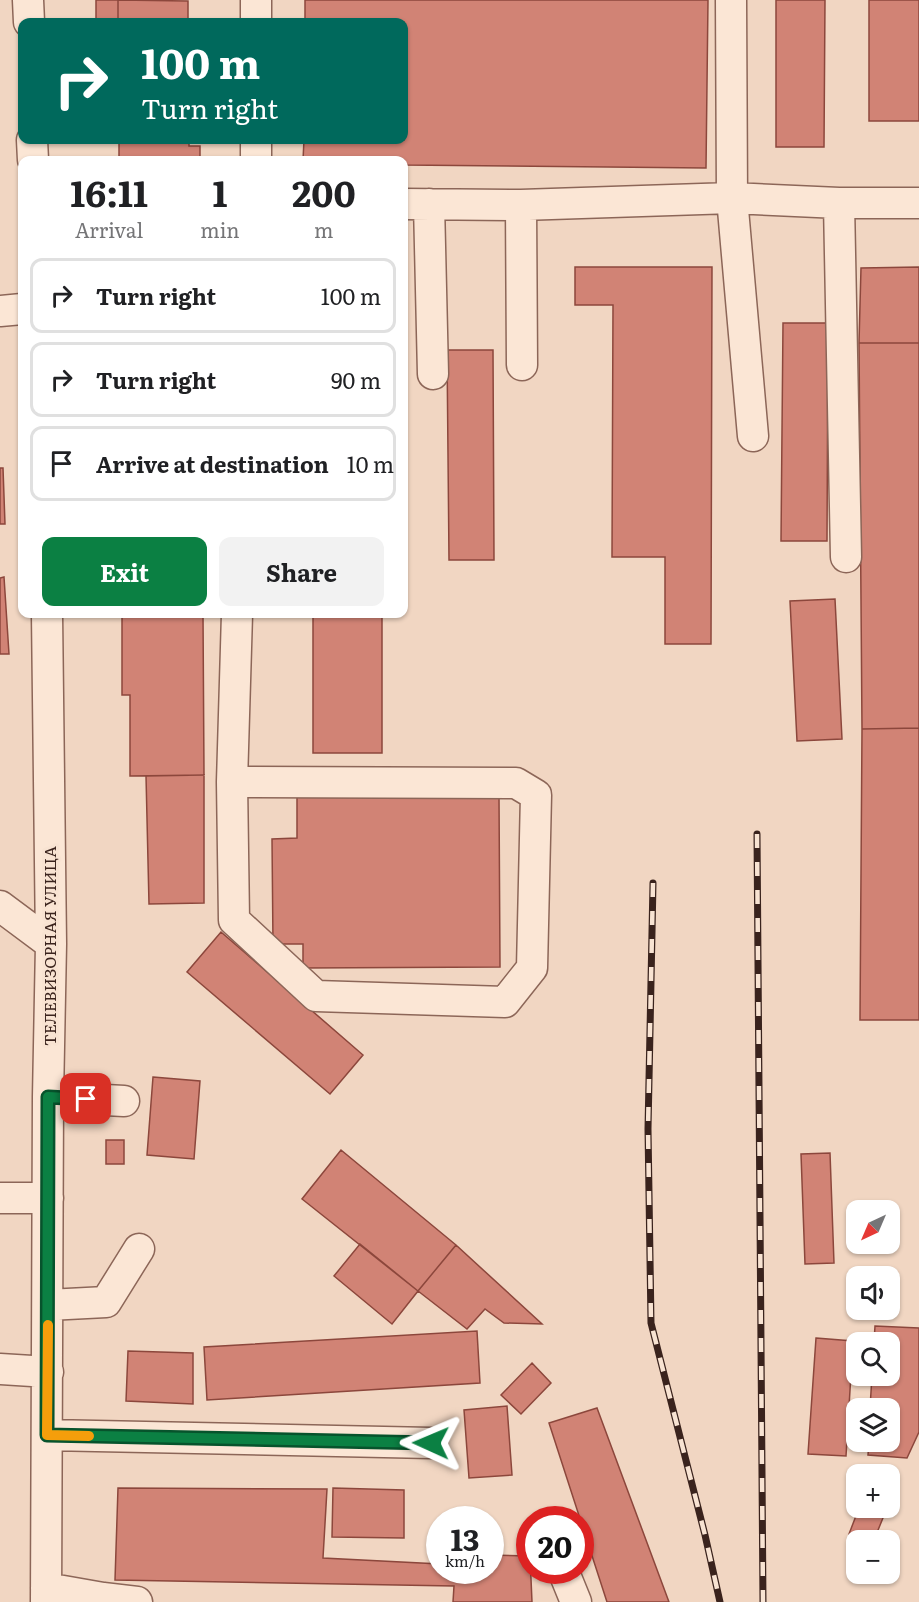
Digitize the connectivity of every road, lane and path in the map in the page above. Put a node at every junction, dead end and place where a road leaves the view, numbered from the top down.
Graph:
1 (28, 0) edge
2 (256, 0) edge
3 (731, 0) edge
4 (29, 18) edge
5 (256, 18) edge
6 (732, 198) junction
7 (839, 203) junction
8 (919, 203) edge
9 (416, 204) edge
10 (521, 205) junction
11 (18, 309) edge
12 (0, 311) edge
13 (522, 365) dead end
14 (433, 374) dead end
15 (753, 436) dead end
16 (846, 557) dead end
17 (47, 618) edge
18 (237, 618) edge
19 (232, 782) junction
20 (0, 906) edge
21 (51, 944) junction
22 (48, 1097) junction
23 (124, 1101) dead end
24 (0, 1198) edge
25 (48, 1198) junction
26 (139, 1249) dead end
27 (48, 1305) junction
28 (0, 1369) edge
29 (48, 1371) junction
30 (47, 1435) junction
31 (431, 1443) dead end
32 (569, 1584) edge
33 (46, 1595) edge
34 (137, 1602) edge
35 (576, 1602) edge

1 - 4 street
2 - 5 street
3 - 6 street
6 - 7 street
6 - 10 street
6 - 15 street
7 - 8 street
7 - 16 street
9 - 10 street
9 - 14 street
10 - 13 street
11 - 12 street
17 - 21 street, ТЕЛЕВИЗОРНАЯ УЛИЦА
18 - 19 street
19 - 19 street
20 - 21 street
21 - 22 street, ТЕЛЕВИЗОРНАЯ УЛИЦА
22 - 23 street
22 - 25 street, ТЕЛЕВИЗОРНАЯ УЛИЦА
24 - 25 street
25 - 27 street, ТЕЛЕВИЗОРНАЯ УЛИЦА
26 - 27 street
27 - 29 street, ТЕЛЕВИЗОРНАЯ УЛИЦА
28 - 29 street
29 - 30 street, ТЕЛЕВИЗОРНАЯ УЛИЦА
30 - 31 street
30 - 33 street, ТЕЛЕВИЗОРНАЯ УЛИЦА
32 - 35 street
33 - 34 street

